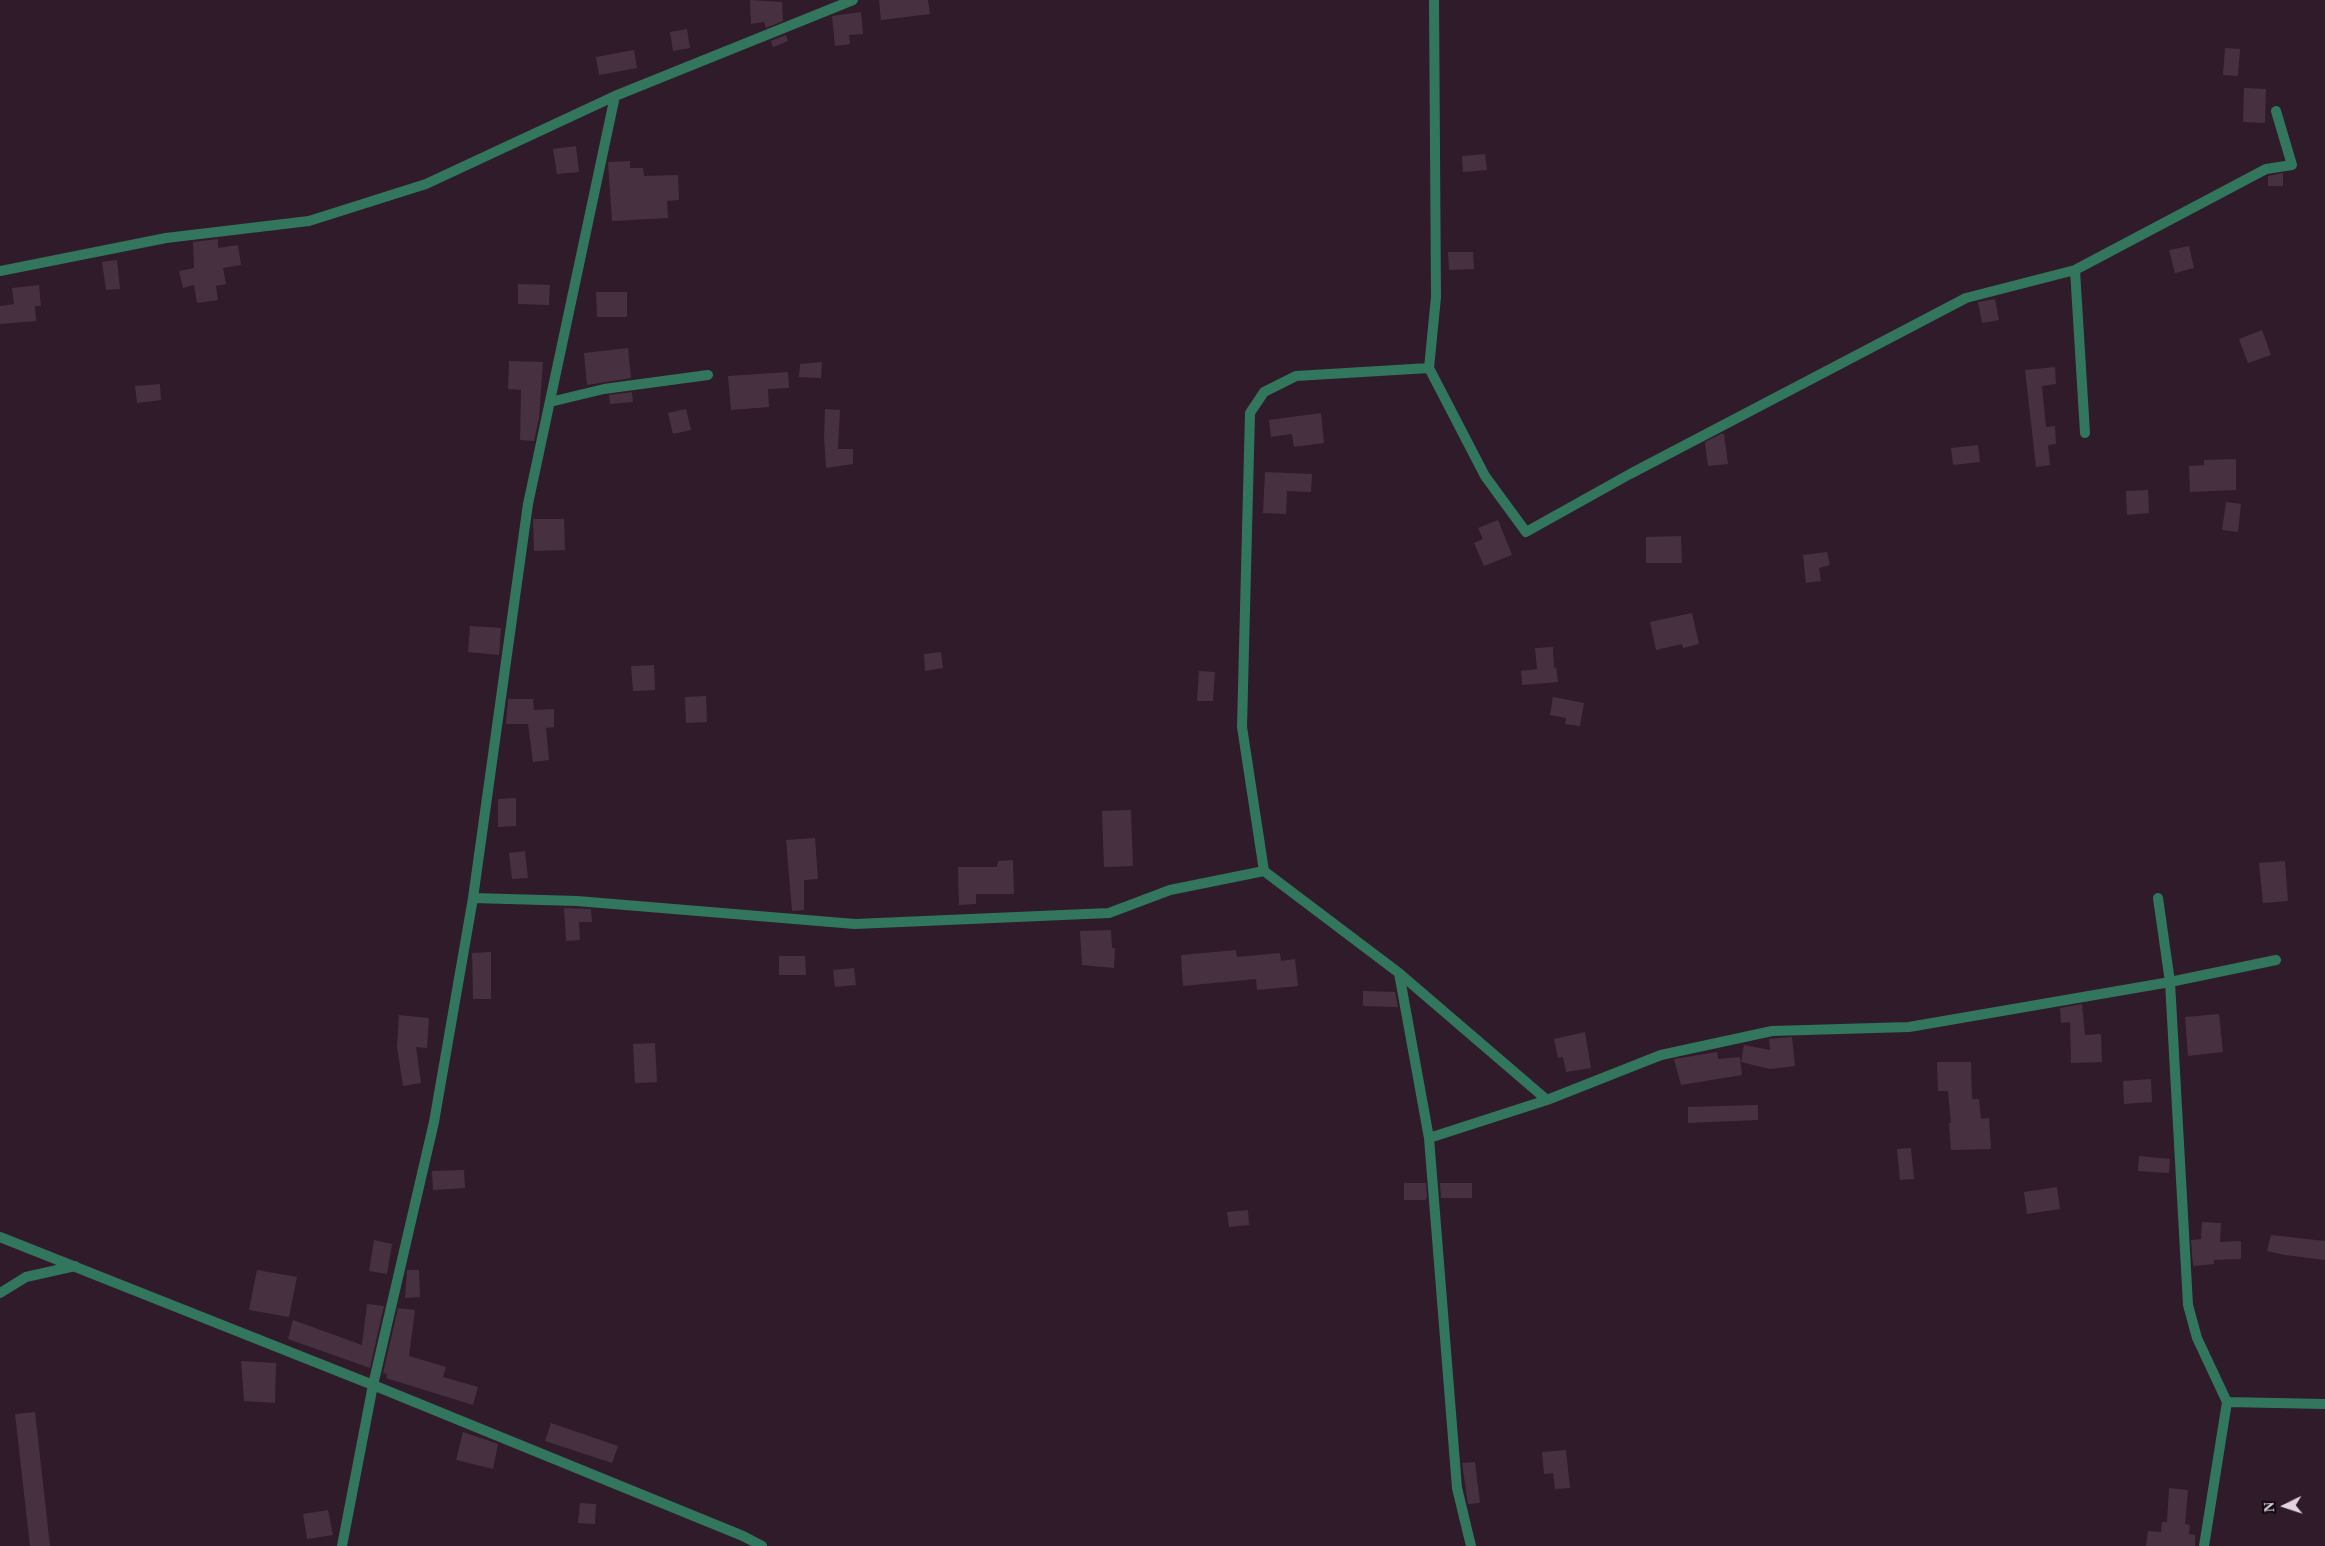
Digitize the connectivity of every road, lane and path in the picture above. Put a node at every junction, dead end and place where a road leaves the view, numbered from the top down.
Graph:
1 (853, 0) edge
2 (1434, 0) edge
3 (615, 96) junction
4 (2276, 111) dead end
5 (2075, 270) junction
6 (0, 271) edge
7 (1429, 368) junction
8 (708, 376) dead end
9 (550, 402) junction
10 (2085, 433) dead end
11 (1264, 871) junction
12 (473, 898) junction
13 (2158, 898) dead end
14 (2276, 960) dead end
15 (1399, 973) junction
16 (2170, 982) junction
17 (1547, 1100) junction
18 (1428, 1138) junction
19 (0, 1237) edge
20 (75, 1266) junction
21 (0, 1293) edge
22 (373, 1385) junction
23 (2227, 1402) junction
24 (2325, 1404) edge
25 (342, 1546) edge
26 (762, 1546) edge
27 (1471, 1546) edge
28 (2204, 1546) edge

1 - 3 street
2 - 7 street
3 - 6 street
3 - 9 street
4 - 5 street
5 - 7 street
5 - 10 street
7 - 11 street
8 - 9 street
9 - 12 street
11 - 12 street
11 - 15 street
12 - 22 street
13 - 16 street
14 - 16 street
15 - 17 street
15 - 18 street
16 - 17 street
16 - 23 street
17 - 18 street
18 - 27 street
19 - 20 street
20 - 21 street
20 - 22 street
22 - 25 street
22 - 26 street
23 - 24 street
23 - 28 street

